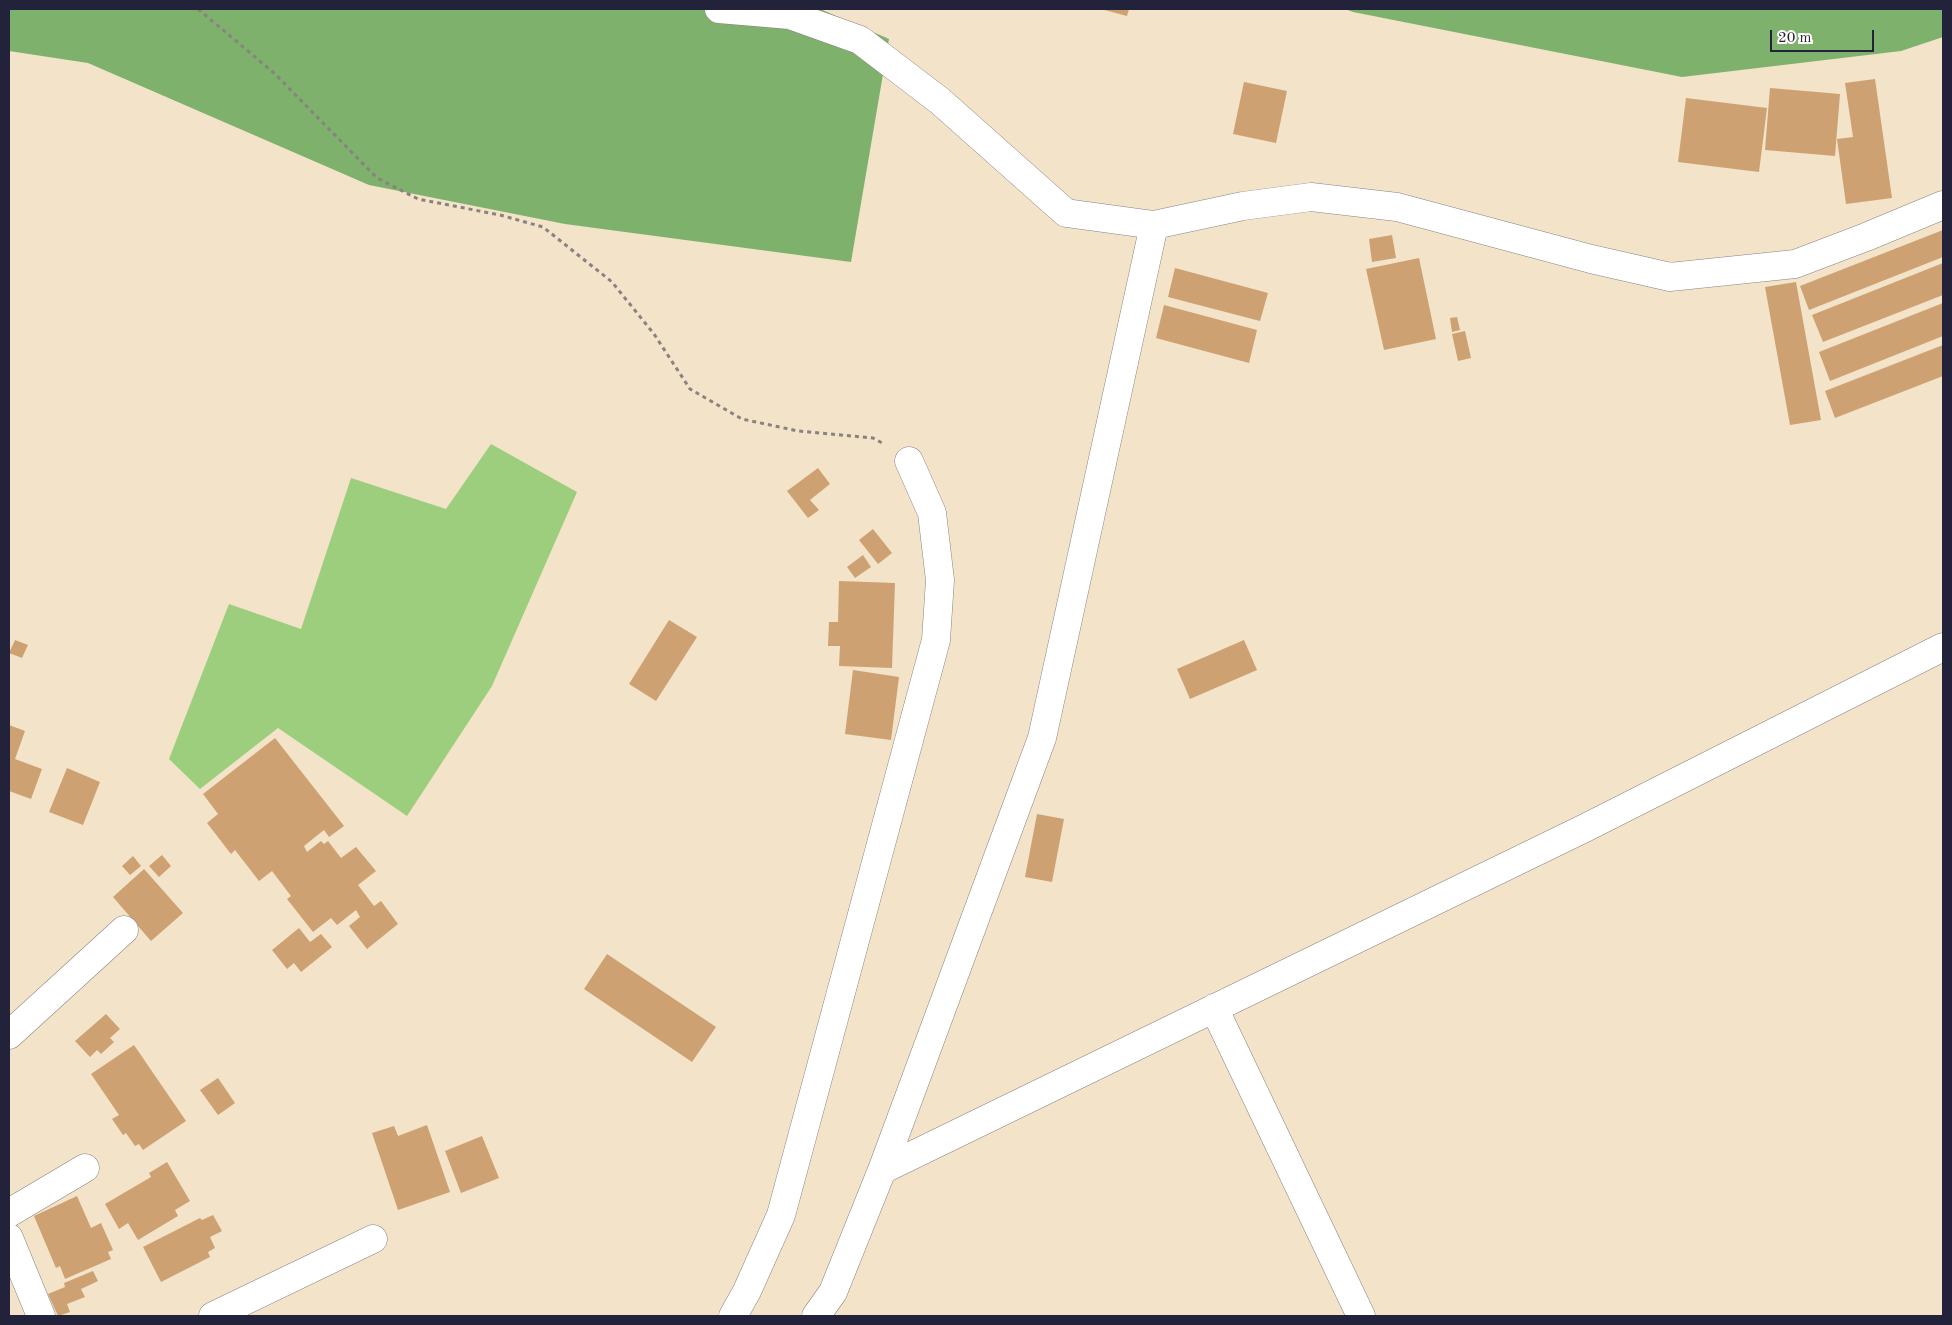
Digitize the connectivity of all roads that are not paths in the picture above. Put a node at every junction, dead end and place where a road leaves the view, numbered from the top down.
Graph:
1 (719, 9) edge
2 (1943, 205) edge
3 (1154, 225) junction
4 (909, 461) road end
5 (1943, 647) edge
6 (124, 930) dead end
7 (1214, 1008) junction
8 (9, 1035) edge
9 (85, 1168) dead end
10 (882, 1170) junction
11 (9, 1214) edge
12 (9, 1238) edge
13 (373, 1239) dead end
14 (41, 1316) edge
15 (213, 1316) edge
16 (732, 1316) edge
17 (816, 1316) edge
18 (1361, 1316) edge

1 - 3 street
2 - 3 street
3 - 10 street
4 - 16 street
5 - 7 street
6 - 8 street
7 - 10 street
7 - 18 street
9 - 11 street
10 - 17 street
12 - 14 street
13 - 15 street

